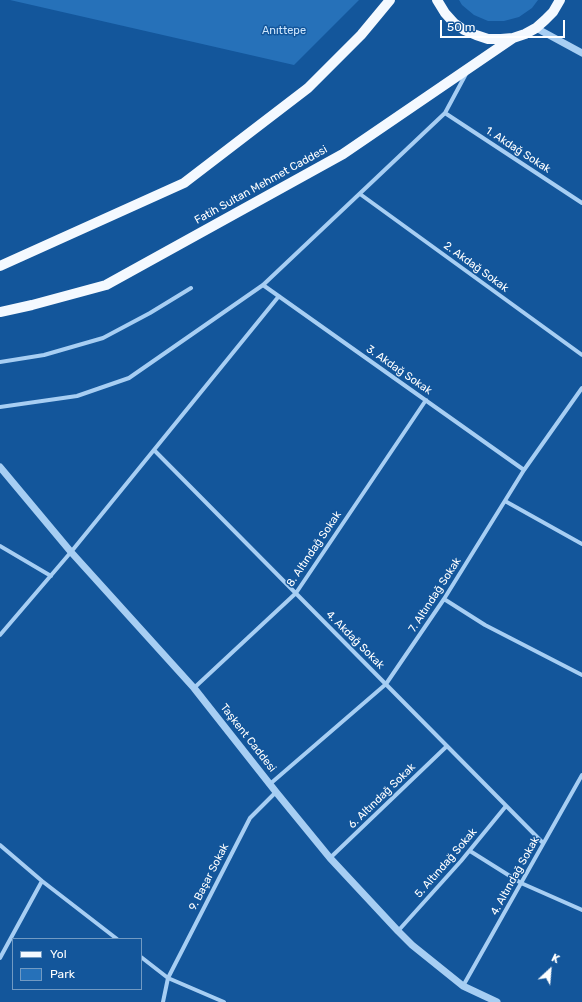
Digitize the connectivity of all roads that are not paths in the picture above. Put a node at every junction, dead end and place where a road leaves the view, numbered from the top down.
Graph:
1 (390, 0) edge
2 (437, 0) edge
3 (560, 0) edge
4 (536, 28) junction
5 (514, 38) junction
6 (582, 53) edge
7 (470, 67) junction
8 (444, 113) junction
9 (360, 194) junction
10 (582, 203) edge
11 (0, 266) edge
12 (263, 285) junction
13 (191, 288) dead end
14 (279, 296) junction
15 (0, 312) edge
16 (582, 355) edge
17 (0, 362) edge
18 (582, 388) edge
19 (426, 400) junction
20 (0, 407) edge
21 (154, 450) junction
22 (0, 467) edge
23 (524, 470) junction
24 (505, 501) junction
25 (582, 544) edge
26 (0, 546) edge
27 (71, 552) junction
28 (51, 576) junction
29 (296, 593) junction
30 (444, 599) junction
31 (0, 635) edge
32 (582, 675) edge
33 (386, 684) junction
34 (194, 688) junction
35 (447, 746) junction
36 (582, 775) edge
37 (577, 783) junction
38 (270, 784) junction
39 (582, 785) edge
40 (276, 792) junction
41 (506, 806) junction
42 (543, 843) junction
43 (0, 845) edge
44 (470, 851) junction
45 (330, 858) junction
46 (42, 881) junction
47 (521, 883) junction
48 (582, 910) edge
49 (398, 931) junction
50 (116, 938) edge
51 (0, 958) edge
52 (142, 958) edge
53 (168, 978) junction
54 (463, 986) junction
55 (163, 1002) edge
56 (224, 1002) edge
57 (497, 1002) edge

1 - 11 main road
2 - 5 main road
3 - 4 main road
4 - 5 main road
4 - 6 street
5 - 7 main road, Fatih Sultan Mehmet Caddesi
7 - 8 street
7 - 15 main road, Fatih Sultan Mehmet Caddesi
8 - 9 street
8 - 10 street, 1. Akdağ Sokak
9 - 12 street
9 - 16 street, 2. Akdağ Sokak
12 - 14 street, 3. Akdağ Sokak
12 - 20 street
13 - 17 street
14 - 19 street, 3. Akdağ Sokak
14 - 21 street
18 - 23 street, 7. Altındağ Sokak
19 - 23 street, 3. Akdağ Sokak
19 - 29 street, 8. Altındağ Sokak
21 - 27 street
21 - 29 street, 4. Akdağ Sokak
22 - 27 street, Taşkent Caddesi
23 - 24 street, 7. Altındağ Sokak
24 - 25 street
24 - 30 street, 7. Altındağ Sokak
26 - 28 street
27 - 28 street
27 - 34 street, Taşkent Caddesi
28 - 31 street
29 - 33 street, 4. Akdağ Sokak
29 - 34 street, 8. Altındağ Sokak
30 - 32 street
30 - 33 street, 7. Altındağ Sokak
33 - 35 street, 4. Akdağ Sokak
33 - 38 street, 7. Altındağ Sokak
34 - 38 street, Taşkent Caddesi
35 - 41 street, 4. Akdağ Sokak
35 - 45 street, 6. Altındağ Sokak
36 - 37 street, 4. Altındağ Sokak
37 - 39 street
37 - 42 street, 4. Altındağ Sokak
38 - 40 street, Taşkent Caddesi
40 - 45 street, Taşkent Caddesi
40 - 53 street, 9. Başar Sokak
41 - 42 street, 4. Akdağ Sokak
41 - 44 street, 5. Altındağ Sokak
42 - 47 street, 4. Altındağ Sokak
43 - 46 street
44 - 47 street
44 - 49 street, 5. Altındağ Sokak
45 - 49 street, Taşkent Caddesi
46 - 50 street
46 - 51 street
47 - 48 street
47 - 54 street, 4. Altındağ Sokak
49 - 54 street, Taşkent Caddesi
52 - 53 street
53 - 55 street, 9. Başar Sokak
53 - 56 street
54 - 57 street, Taşkent Caddesi

